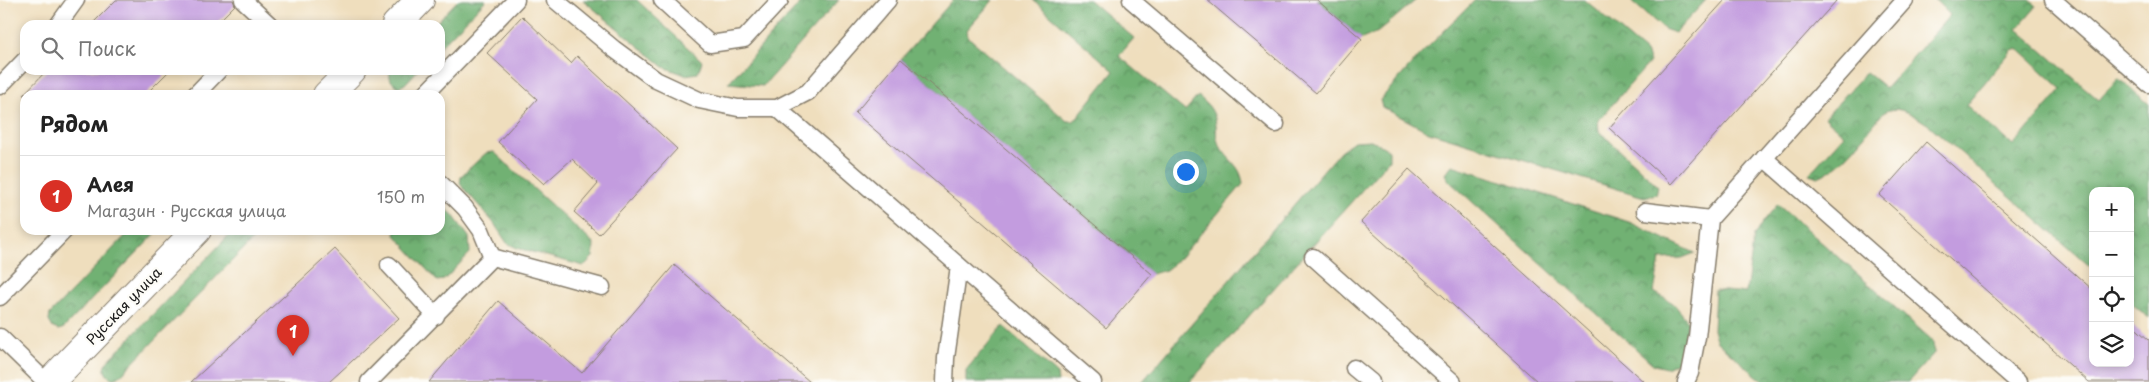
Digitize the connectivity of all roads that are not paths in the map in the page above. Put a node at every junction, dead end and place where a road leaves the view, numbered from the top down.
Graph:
1 (76, 0) edge
2 (242, 0) edge
3 (420, 0) edge
4 (516, 0) edge
5 (555, 0) edge
6 (662, 0) edge
7 (780, 0) edge
8 (888, 0) edge
9 (1131, 0) edge
10 (1905, 0) edge
11 (2053, 0) edge
12 (62, 20) edge
13 (262, 20) edge
14 (401, 20) edge
15 (20, 65) edge
16 (445, 73) edge
17 (214, 75) edge
18 (443, 75) edge
19 (2149, 84) edge
20 (0, 86) edge
21 (200, 90) edge
22 (429, 90) edge
23 (777, 108) junction
24 (1276, 124) dead end
25 (1764, 158) junction
26 (445, 188) edge
27 (1645, 211) dead end
28 (1710, 219) junction
29 (60, 235) edge
30 (192, 235) edge
31 (492, 257) junction
32 (1313, 257) dead end
33 (389, 265) dead end
34 (959, 266) junction
35 (602, 287) dead end
36 (0, 297) edge
37 (436, 316) junction
38 (0, 337) edge
39 (1354, 368) dead end
40 (46, 382) edge
41 (50, 382) edge
42 (369, 382) edge
43 (945, 382) edge
44 (1093, 382) edge
45 (1371, 382) edge
46 (1453, 382) edge
47 (1686, 382) edge
48 (2018, 382) edge

1 - 12 lane
2 - 13 lane
3 - 14 main road
4 - 16 lane
5 - 23 lane
6 - 7 lane
8 - 23 lane
9 - 24 lane
10 - 25 lane
11 - 19 lane
15 - 20 lane
17 - 21 lane
18 - 22 lane
23 - 34 lane
25 - 28 lane
25 - 48 lane
26 - 31 lane
27 - 28 lane
28 - 47 lane
29 - 36 lane
30 - 41 main road, Русская улица
31 - 35 lane
31 - 37 lane
32 - 46 lane
33 - 37 lane
34 - 43 lane
34 - 44 lane
37 - 42 lane
38 - 40 lane
39 - 45 lane

